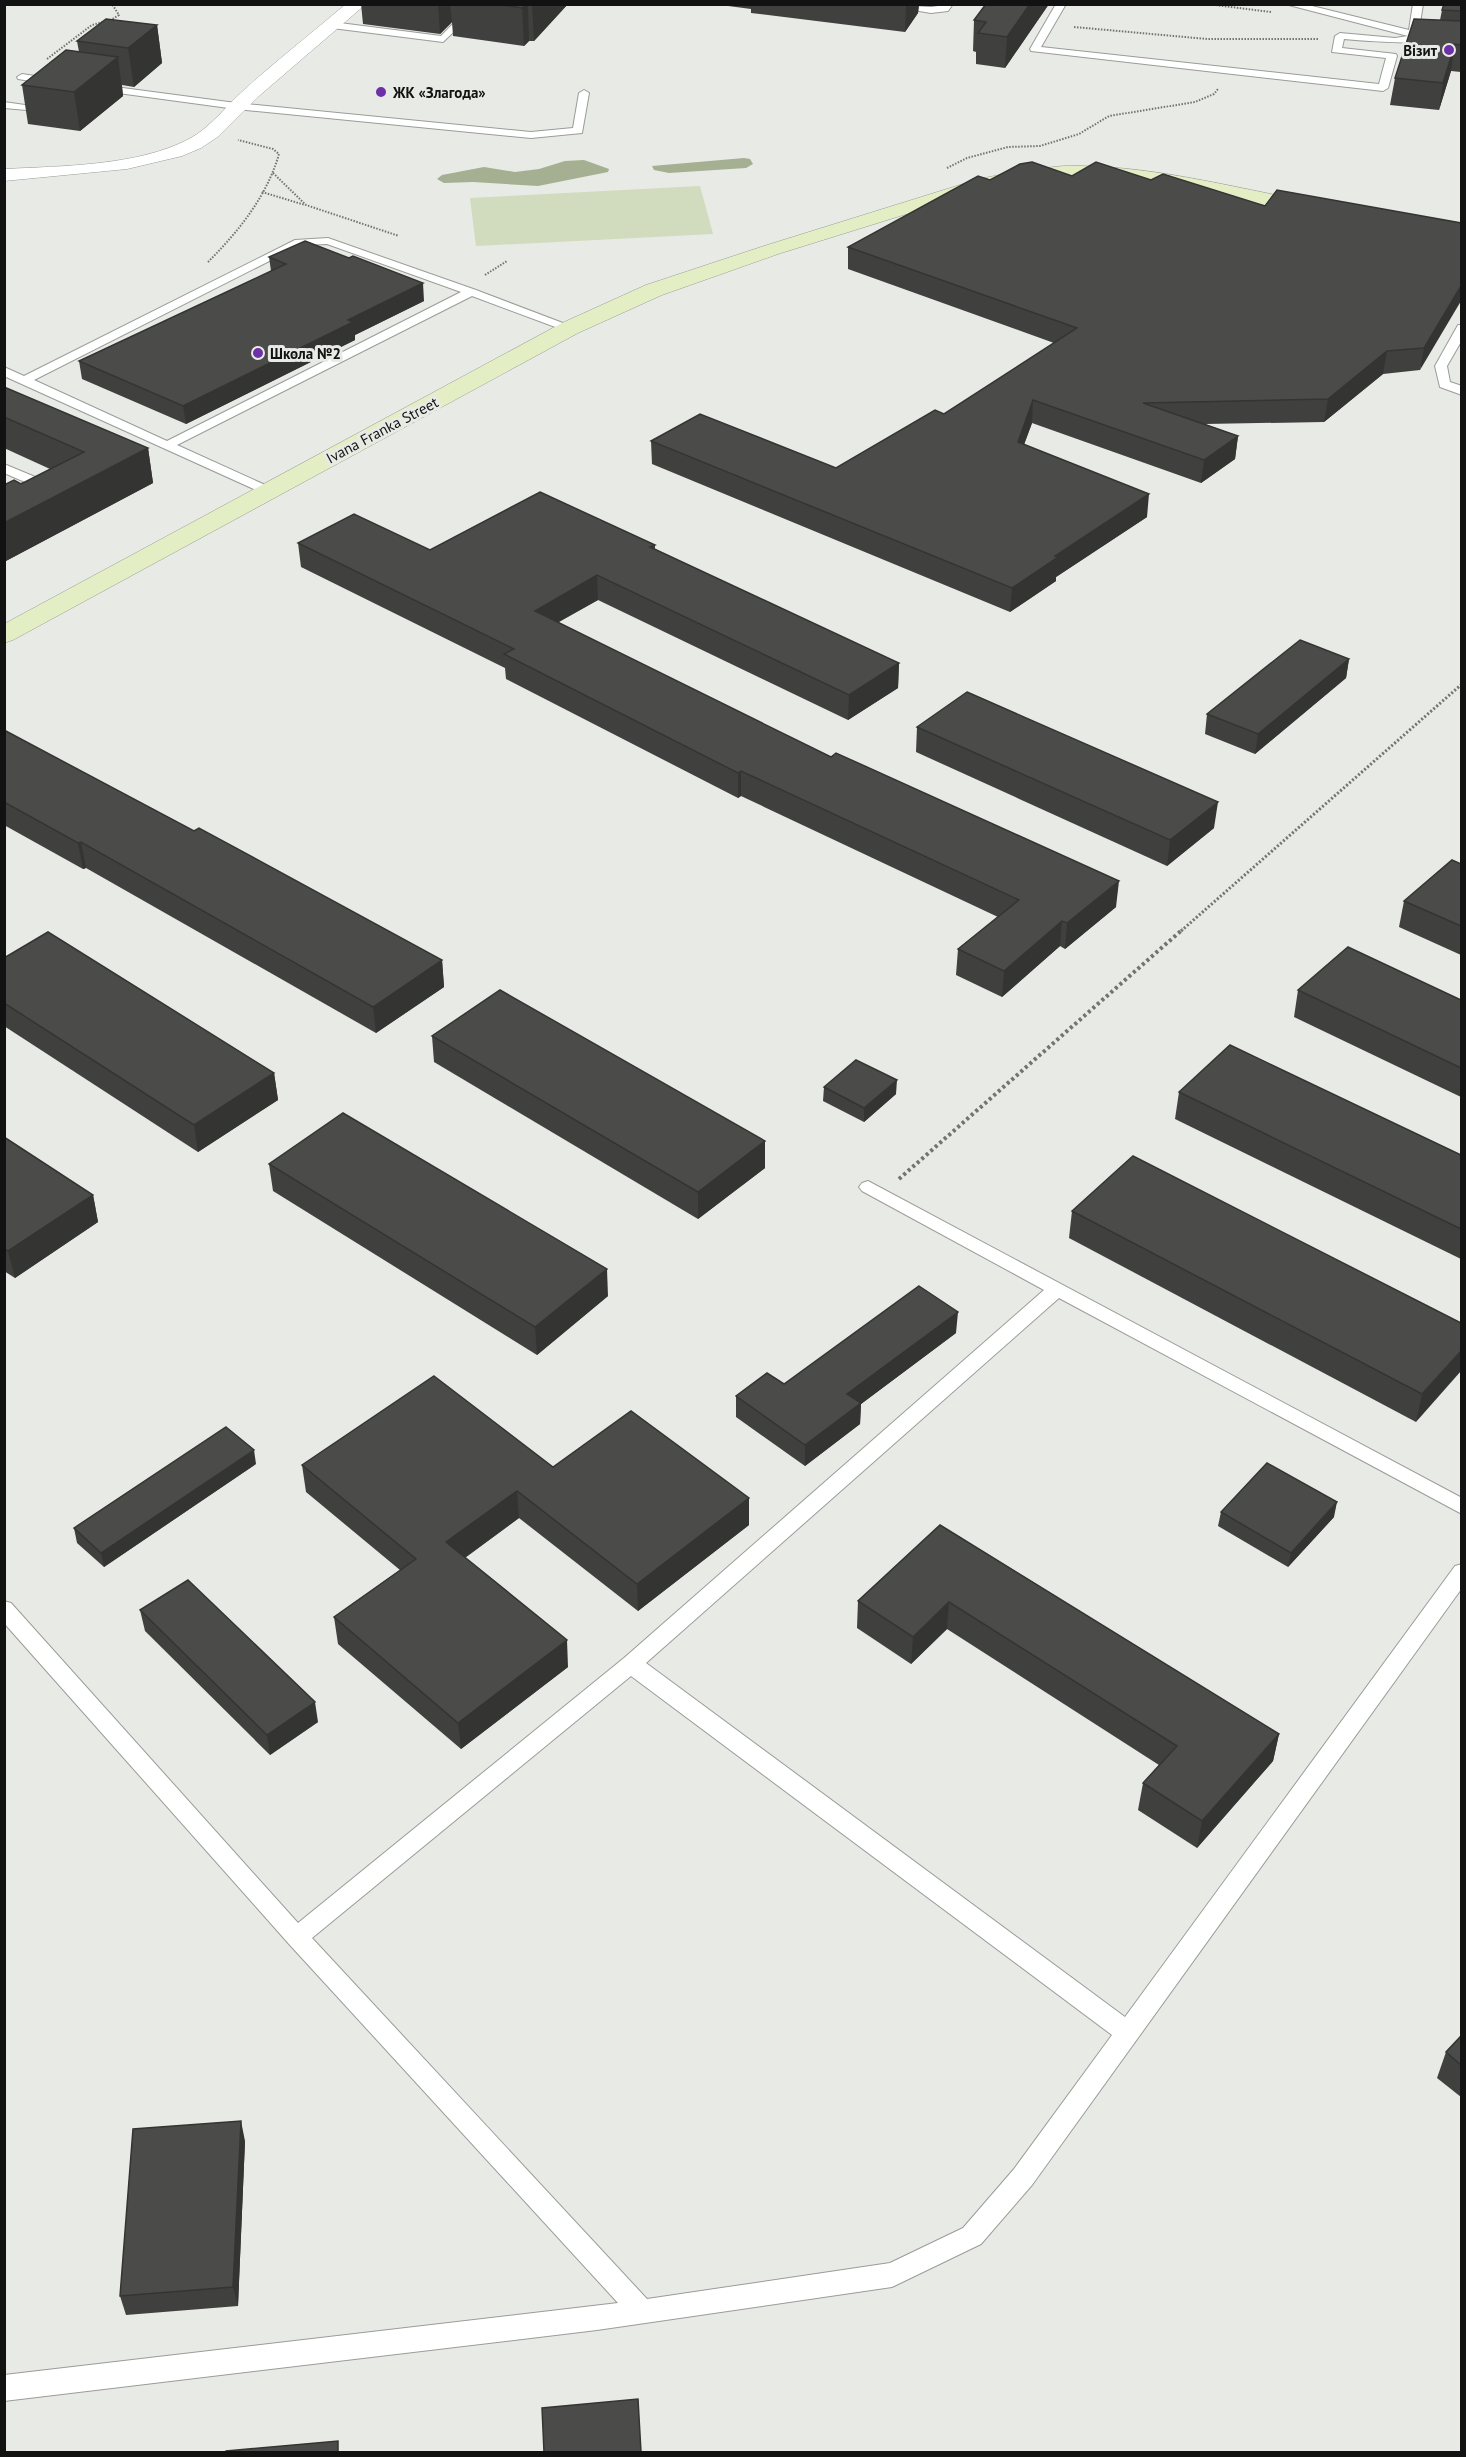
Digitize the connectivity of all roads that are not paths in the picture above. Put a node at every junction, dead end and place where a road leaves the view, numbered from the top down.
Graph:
1 (357, 4) edge
2 (478, 4) edge
3 (883, 4) edge
4 (948, 4) edge
5 (1061, 4) edge
6 (1290, 4) edge
7 (1418, 4) edge
8 (332, 25) junction
9 (1414, 36) junction
10 (1395, 41) junction
11 (1461, 43) edge
12 (1392, 56) junction
13 (22, 77) road end
14 (70, 84) edge
15 (94, 87) edge
16 (584, 93) dead end
17 (44, 101) edge
18 (4, 105) edge
19 (236, 106) junction
20 (4, 175) edge
21 (1326, 210) edge
22 (472, 292) junction
23 (570, 328) junction
24 (1461, 328) edge
25 (4, 371) edge
26 (25, 380) junction
27 (1461, 391) edge
28 (168, 445) junction
29 (4, 468) edge
30 (268, 492) junction
31 (4, 497) edge
32 (4, 635) edge
33 (875, 1191) road end
34 (1057, 1289) junction
35 (1461, 1507) edge
36 (1461, 1572) edge
37 (4, 1609) edge
38 (631, 1664) junction
39 (297, 1937) junction
40 (1128, 2033) junction
41 (642, 2311) junction
42 (4, 2388) edge

1 - 8 street
2 - 8 lane
3 - 4 lane
5 - 12 lane
6 - 9 lane
7 - 9 lane
8 - 19 street
9 - 10 lane
9 - 11 lane
10 - 12 lane
10 - 12 lane
13 - 14 lane
15 - 19 lane
16 - 19 lane
17 - 18 lane
19 - 20 street
21 - 23 main road, Ivana Franka Street
22 - 23 lane
22 - 26 lane
22 - 28 lane
23 - 30 main road, Ivana Franka Street
24 - 27 lane
25 - 26 lane
26 - 28 lane
28 - 30 lane
29 - 31 lane
30 - 32 main road, Ivana Franka Street
33 - 34 lane
34 - 35 lane
34 - 38 lane
36 - 40 lane
37 - 39 lane
38 - 39 lane
38 - 40 lane
39 - 41 lane
40 - 41 lane
41 - 42 lane

